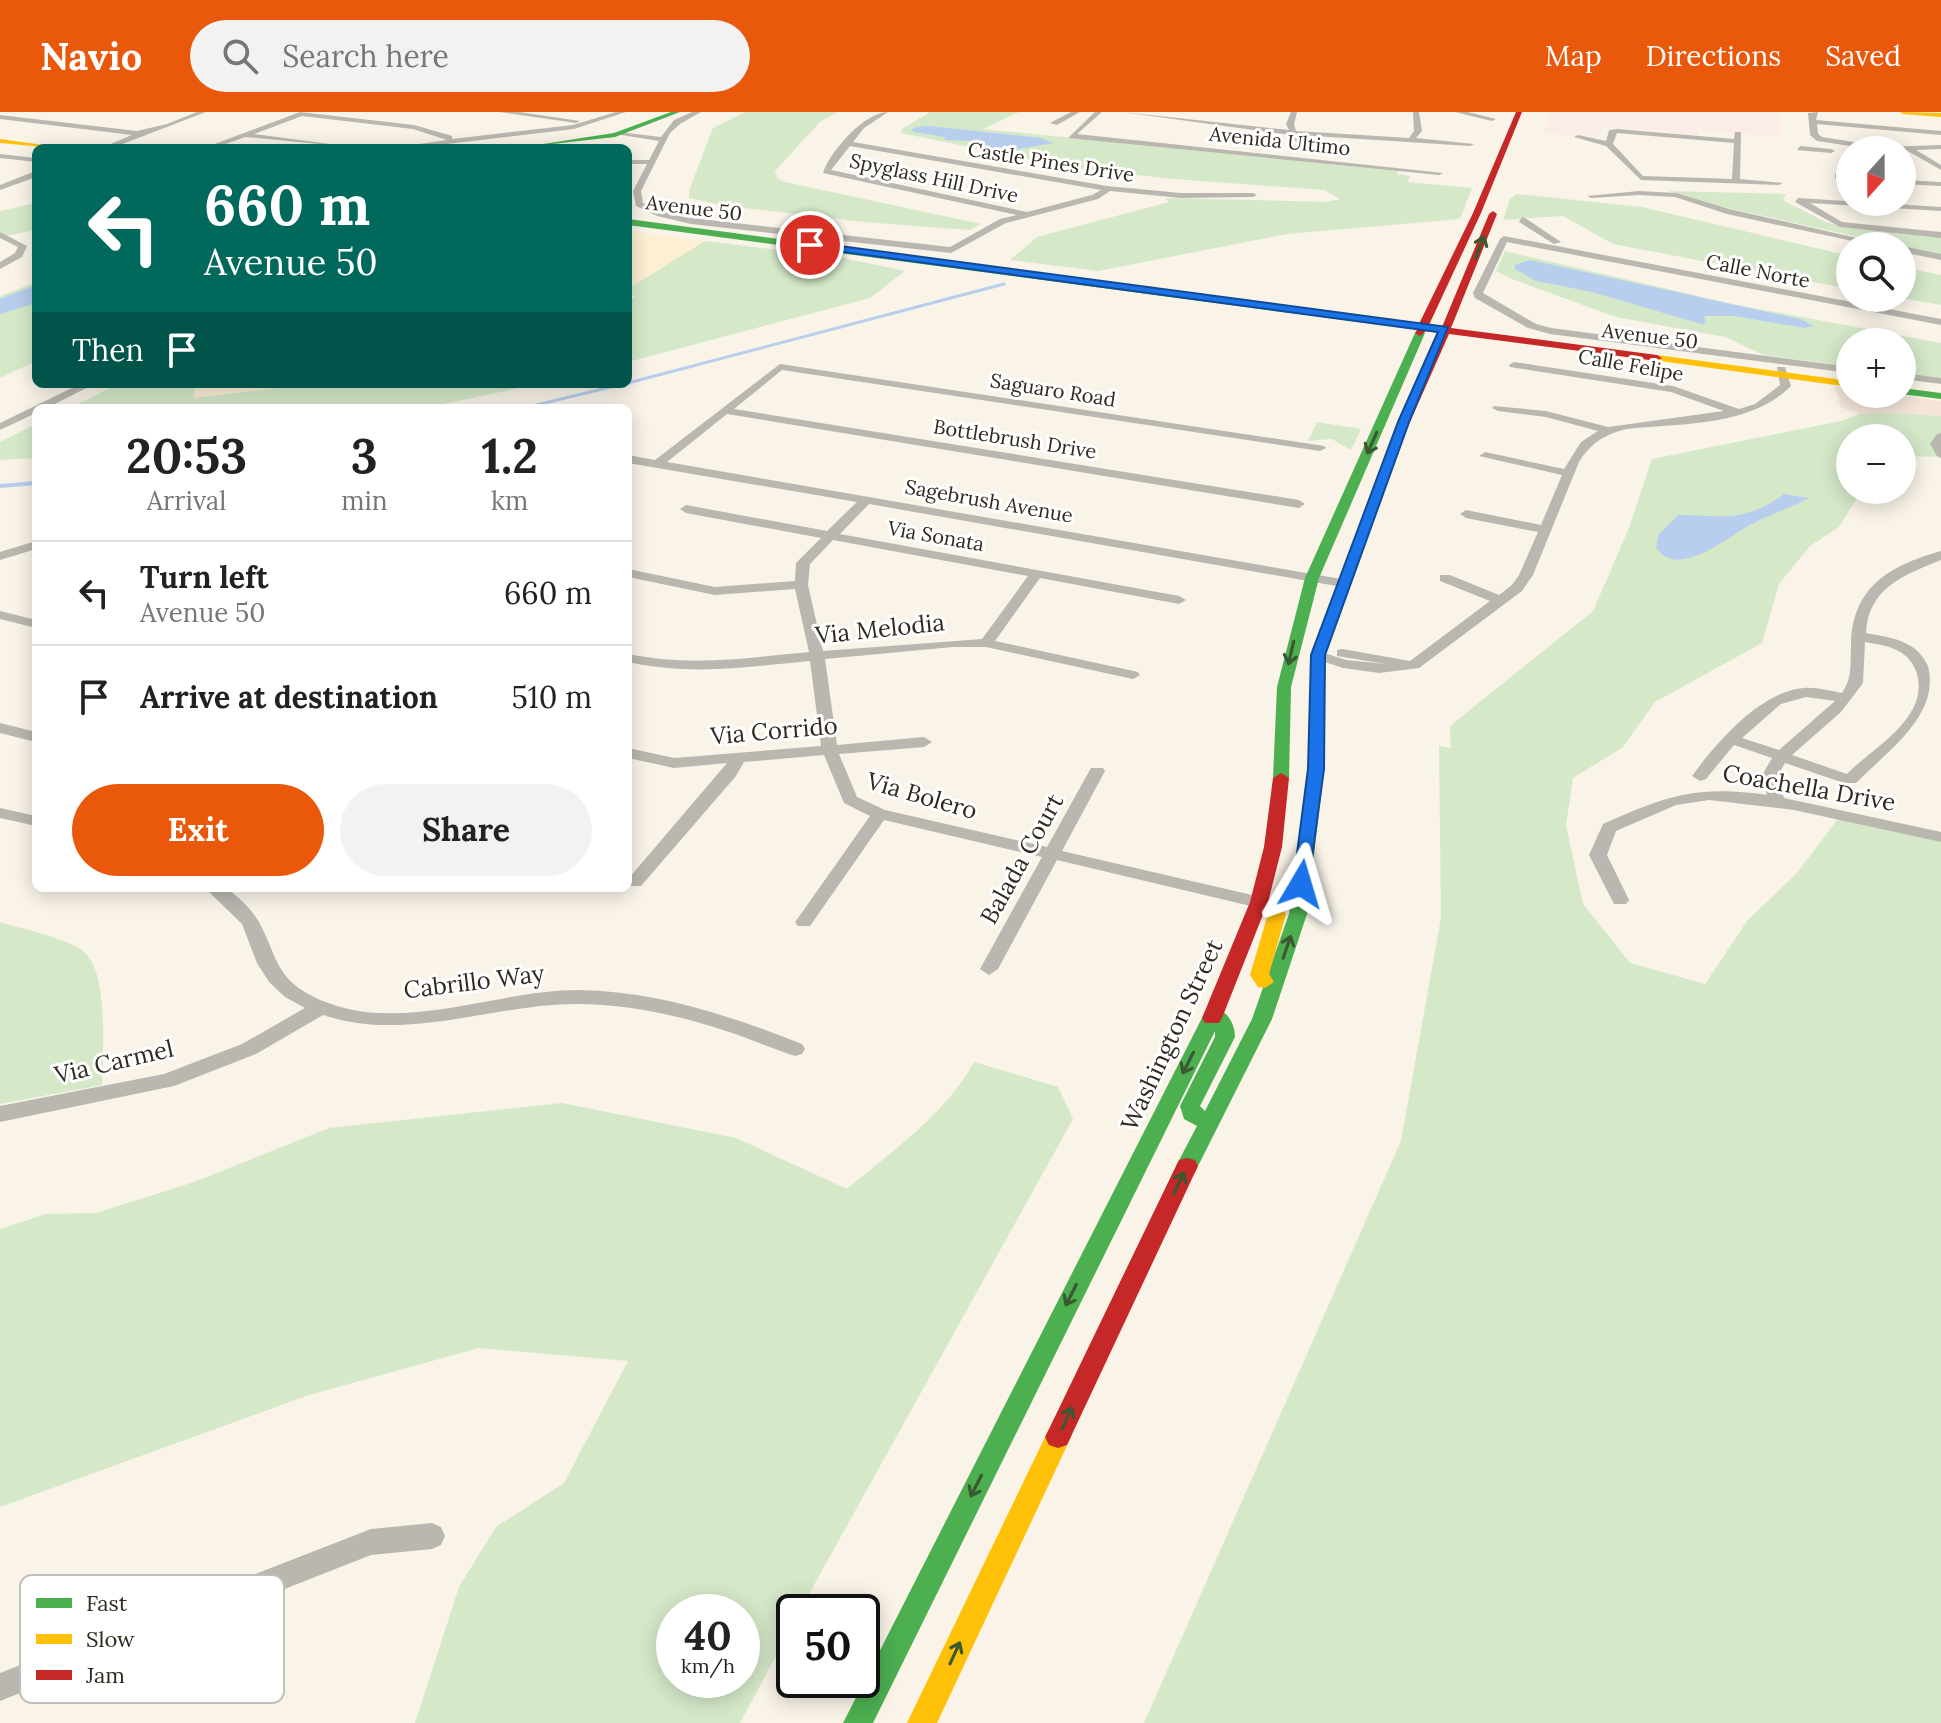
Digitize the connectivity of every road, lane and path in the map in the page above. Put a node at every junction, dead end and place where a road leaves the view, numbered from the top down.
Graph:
1 (203, 112) edge
2 (502, 112) edge
3 (623, 112) edge
4 (677, 112) edge
5 (698, 112) edge
6 (885, 112) edge
7 (1077, 112) edge
8 (1099, 112) edge
9 (1125, 112) edge
10 (1202, 112) edge
11 (1294, 112) edge
12 (1416, 112) edge
13 (1458, 112) edge
14 (1519, 112) edge
15 (1536, 112) edge
16 (1815, 112) edge
17 (1903, 112) edge
18 (304, 113) edge
19 (0, 117) edge
20 (1939, 117) edge
21 (1492, 119) dead end
22 (1194, 121) junction
23 (1813, 122) junction
24 (1054, 123) dead end
25 (590, 124) junction
26 (142, 132) junction
27 (626, 132) junction
28 (1294, 133) junction
29 (1941, 133) edge
30 (245, 135) junction
31 (664, 137) junction
32 (1578, 137) dead end
33 (452, 139) junction
34 (1411, 141) junction
35 (1836, 142) edge
36 (522, 143) edge
37 (846, 143) junction
38 (0, 144) edge
39 (117, 144) edge
40 (219, 144) edge
41 (322, 144) edge
42 (420, 144) edge
43 (1470, 144) dead end
44 (1609, 144) junction
45 (32, 147) edge
46 (1941, 147) edge
47 (1800, 148) dead end
48 (1916, 148) edge
49 (32, 149) edge
50 (1836, 152) edge
51 (1916, 153) edge
52 (0, 156) edge
53 (1300, 159) junction
54 (1941, 159) edge
55 (32, 160) edge
56 (1927, 160) junction
57 (1916, 161) edge
58 (632, 162) edge
59 (652, 162) junction
60 (1941, 168) edge
61 (1439, 173) dead end
62 (32, 175) edge
63 (1736, 179) junction
64 (1779, 183) dead end
65 (1916, 183) edge
66 (32, 184) edge
67 (1941, 184) edge
68 (3, 186) edge
69 (1110, 188) junction
70 (632, 191) edge
71 (1253, 195) dead end
72 (1591, 196) dead end
73 (1488, 206) junction
74 (1941, 209) edge
75 (1024, 214) junction
76 (1522, 220) dead end
77 (632, 225) edge
78 (0, 235) edge
79 (1836, 235) edge
80 (1941, 235) edge
81 (1569, 249) junction
82 (1916, 252) edge
83 (1941, 257) edge
84 (0, 266) edge
85 (1941, 322) edge
86 (1423, 327) junction
87 (1444, 330) junction
88 (1514, 365) dead end
89 (1836, 368) edge
90 (1836, 377) edge
91 (1781, 378) junction
92 (1916, 378) edge
93 (1941, 381) edge
94 (1836, 383) edge
95 (1916, 386) edge
96 (80, 388) edge
97 (1941, 389) edge
98 (1916, 393) edge
99 (1941, 396) edge
100 (46, 404) edge
101 (1498, 408) dead end
102 (32, 411) edge
103 (726, 411) junction
104 (1738, 413) junction
105 (0, 427) edge
106 (1608, 430) junction
107 (1941, 436) edge
108 (1320, 448) dead end
109 (1941, 454) edge
110 (1485, 456) dead end
111 (632, 459) edge
112 (660, 462) junction
113 (1568, 473) junction
114 (867, 499) junction
115 (1299, 504) dead end
116 (686, 509) dead end
117 (1466, 514) dead end
118 (1544, 529) junction
119 (828, 536) junction
120 (32, 546) edge
121 (1941, 555) edge
122 (0, 556) edge
123 (632, 574) edge
124 (1036, 574) junction
125 (1312, 578) junction
126 (1445, 578) dead end
127 (1342, 583) junction
128 (801, 585) junction
129 (1179, 600) dead end
130 (1499, 600) junction
131 (0, 615) edge
132 (32, 623) edge
133 (1857, 636) junction
134 (986, 643) junction
135 (1318, 655) junction
136 (817, 657) junction
137 (632, 659) edge
138 (1133, 675) dead end
139 (1845, 698) junction
140 (0, 728) edge
141 (32, 736) edge
142 (1731, 739) junction
143 (924, 742) dead end
144 (830, 751) junction
145 (632, 754) edge
146 (1778, 757) junction
147 (737, 760) junction
148 (1097, 771) dead end
149 (1700, 776) dead end
150 (1778, 803) junction
151 (0, 813) edge
152 (880, 814) junction
153 (32, 820) edge
154 (1941, 837) edge
155 (1052, 854) junction
156 (635, 882) dead end
157 (220, 892) edge
158 (1620, 900) dead end
159 (1259, 902) junction
160 (804, 922) dead end
161 (989, 969) dead end
162 (1272, 991) junction
163 (321, 1008) junction
164 (1214, 1014) junction
165 (795, 1049) dead end
166 (0, 1114) edge
167 (1210, 1123) junction
168 (432, 1536) dead end
169 (284, 1576) edge
170 (20, 1679) edge
171 (0, 1687) edge
172 (858, 1723) edge
173 (922, 1723) edge

1 - 26 street
2 - 25 street
3 - 25 street
4 - 27 main road
5 - 31 street
6 - 37 street, Spyglass Hill Drive
7 - 24 street
8 - 53 street, Avenida Ultimo
9 - 22 street
10 - 22 street
11 - 28 street
12 - 34 street
13 - 21 street
14 - 73 main road, Washington Street
15 - 73 main road, Washington Street
16 - 23 street
17 - 20 main road
18 - 30 street
18 - 33 street
19 - 26 street
22 - 28 street
23 - 29 street
23 - 35 street
25 - 36 street
26 - 39 street
27 - 31 street
27 - 31 street
27 - 36 main road
28 - 34 street
28 - 53 street
30 - 40 street
30 - 41 street
31 - 59 street
32 - 44 street
33 - 36 street
33 - 42 street
34 - 43 street
37 - 69 street, Castle Pines Drive
37 - 75 street, Spyglass Hill Drive
38 - 45 main road
38 - 49 main road
44 - 63 street
44 - 63 street
46 - 48 street
47 - 50 street
51 - 56 street
52 - 55 street
53 - 61 street, Avenida Ultimo
54 - 56 street
56 - 57 street
56 - 60 street
58 - 59 street
59 - 70 street
62 - 68 street
63 - 64 street
65 - 67 street
66 - 68 street
69 - 71 street, Castle Pines Drive
69 - 75 street
70 - 75 street
72 - 79 street
73 - 86 main road, Washington Street
87 -> 73 main road, Washington Street
74 - 80 street
76 - 81 street, Calle Norte
77 - 86 main road, Avenue 50
78 - 84 street
81 - 85 street, Calle Norte
81 - 89 street, Calle Norte
82 - 83 street
86 - 87 main road, Avenue 50
86 -> 125 main road, Washington Street
87 - 91 main road, Avenue 50
87 - 127 main road, Washington Street
88 - 104 street, Calle Felipe
90 - 91 main road, Avenue 50
91 - 94 main road, Avenue 50
91 - 104 street
92 - 93 street
95 - 97 main road
96 - 100 street
98 - 99 main road
101 - 106 street
102 - 105 street
103 - 108 street, Saguaro Road
103 - 112 street
103 - 115 street, Bottlebrush Drive
104 - 106 street
106 - 113 street
107 - 109 street
110 - 113 street
111 - 112 street, Sagebrush Avenue
112 - 114 street, Sagebrush Avenue
113 - 118 street
114 - 119 street
114 - 125 street, Sagebrush Avenue
116 - 119 street, Via Sonata
117 - 118 street
118 - 130 street
119 - 124 street, Via Sonata
119 - 128 street
120 - 122 street
121 - 133 street
123 - 128 street
124 - 129 street, Via Sonata
124 - 134 street
125 - 127 street, Sagebrush Avenue
125 -> 159 main road, Washington Street
126 - 130 street
127 - 135 main road, Washington Street
128 - 136 street, Via Bolero
130 - 135 street
131 - 132 street
133 - 139 street
133 - 146 street
134 - 136 street, Via Melodia
134 - 138 street, Via Melodia
162 -> 135 main road, Washington Street
136 - 137 street, Via Melodia
136 - 144 street, Via Bolero
139 - 142 street
139 - 146 street
140 - 141 street
142 - 146 street
142 - 149 street
143 - 144 street, Via Corrido
144 - 147 street, Via Corrido
144 - 152 street, Via Bolero
145 - 147 street, Via Corrido
146 - 150 street
147 - 156 street
148 - 155 street, Balada Court
150 - 154 street, Coachella Drive
150 - 158 street, Coachella Drive
151 - 153 street
152 - 155 street, Via Bolero
152 - 160 street
155 - 159 street, Via Bolero
155 - 161 street, Balada Court
157 - 163 street, Cabrillo Way
159 - 162 main road
159 - 164 main road, Washington Street
162 - 167 main road, Washington Street
163 - 165 street, Cabrillo Way
163 - 166 street, Via Carmel
164 - 167 main road
164 -> 172 main road, Washington Street
173 -> 167 main road, Washington Street
168 - 169 street
170 - 171 street

